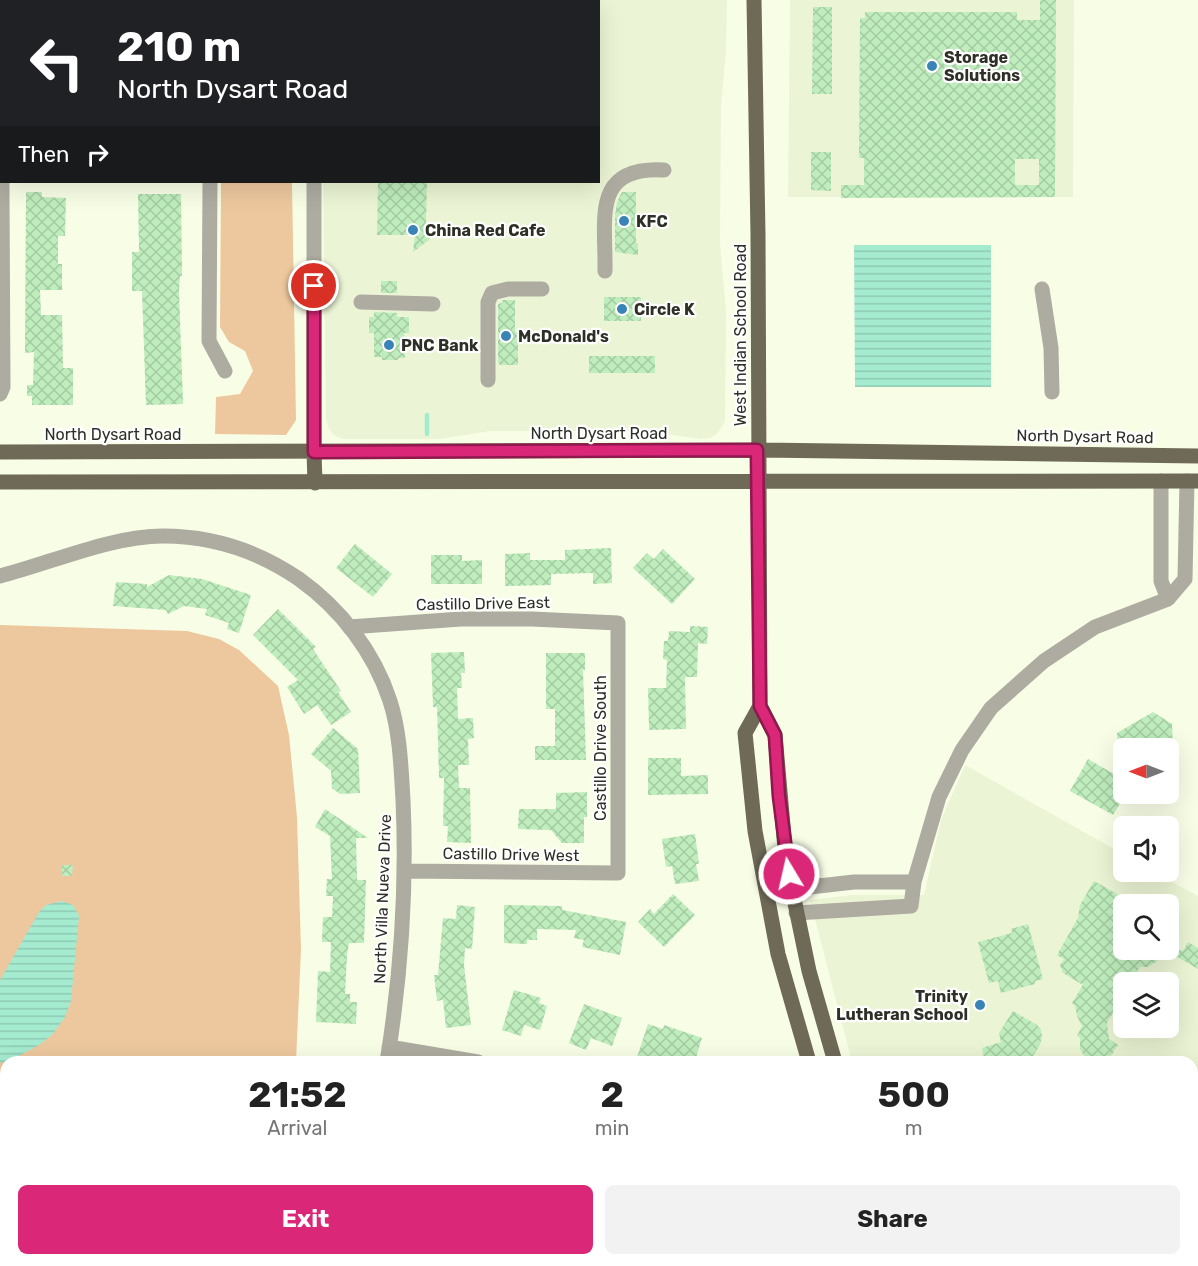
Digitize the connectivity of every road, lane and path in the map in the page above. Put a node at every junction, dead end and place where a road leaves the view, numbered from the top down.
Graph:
1 (754, 0) edge
2 (663, 170) dead end
3 (2, 183) edge
4 (210, 183) edge
5 (314, 183) edge
6 (605, 271) dead end
7 (542, 289) dead end
8 (1042, 289) dead end
9 (361, 302) dead end
10 (433, 304) dead end
11 (225, 371) dead end
12 (488, 380) dead end
13 (1052, 392) dead end
14 (0, 394) edge
15 (757, 450) junction
16 (0, 452) edge
17 (314, 452) junction
18 (1198, 456) edge
19 (1161, 481) junction
20 (1192, 481) edge
21 (0, 482) edge
22 (758, 482) junction
23 (315, 483) junction
24 (0, 576) edge
25 (1168, 599) junction
26 (618, 623) joint
27 (349, 627) junction
28 (760, 706) junction
29 (404, 871) junction
30 (618, 873) joint
31 (914, 882) junction
32 (792, 889) junction
33 (796, 914) junction
34 (388, 1055) edge
35 (807, 1056) edge
36 (833, 1056) edge

1 - 15 main road, West Indian School Road
2 - 6 street
3 - 14 street
4 - 11 street
5 - 17 street
7 - 12 street
8 - 13 street
9 - 10 street
15 - 17 main road, North Dysart Road
15 - 18 main road, North Dysart Road
15 - 22 main road, West Indian School Road
16 - 17 main road, North Dysart Road
17 - 23 main road
19 - 20 main road
19 - 22 main road
19 - 25 street
20 - 25 street
21 - 23 main road
22 - 23 main road
22 - 28 main road, West Indian School Road
24 - 27 street, North Villa Nueva Drive
25 - 31 street
26 - 27 street, Castillo Drive East
26 - 30 street, Castillo Drive South
27 - 29 street, North Villa Nueva Drive
28 - 32 main road, West Indian School Road
28 - 35 main road, West Indian School Road
29 - 30 street, Castillo Drive West
29 - 34 street, North Villa Nueva Drive
31 - 32 street
31 - 33 street
32 - 33 main road, West Indian School Road
33 - 36 main road, West Indian School Road

